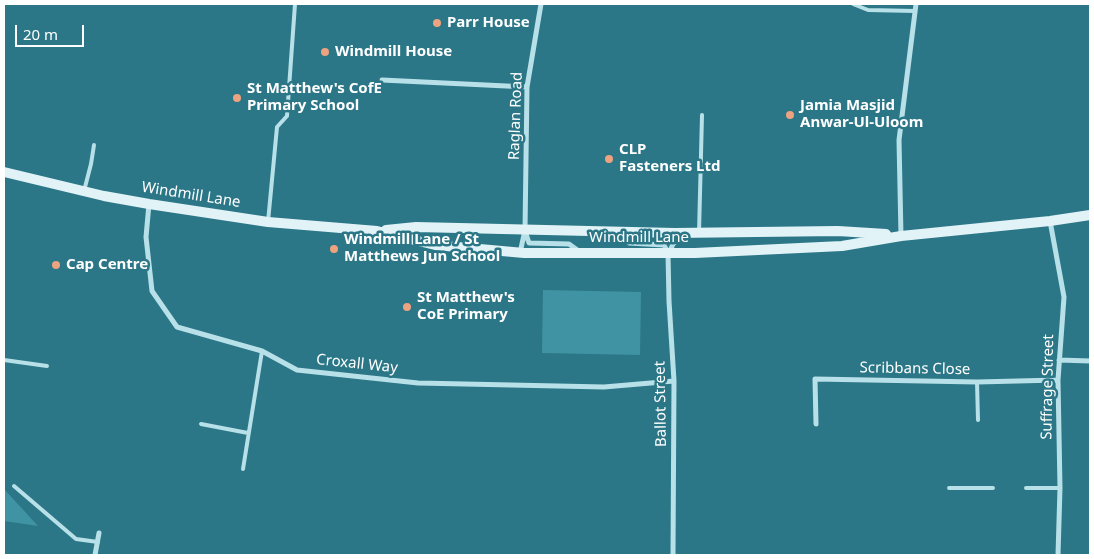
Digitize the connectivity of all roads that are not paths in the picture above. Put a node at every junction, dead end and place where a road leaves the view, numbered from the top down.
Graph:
1 (296, 4) edge
2 (541, 4) edge
3 (853, 4) edge
4 (916, 4) edge
5 (916, 11) junction
6 (382, 80) dead end
7 (527, 87) junction
8 (702, 115) dead end
9 (94, 144) dead end
10 (4, 172) edge
11 (84, 191) junction
12 (148, 204) junction
13 (1090, 215) edge
14 (1050, 221) junction
15 (268, 222) junction
16 (524, 230) junction
17 (377, 231) junction
18 (620, 232) junction
19 (699, 232) junction
20 (684, 233) junction
21 (902, 236) junction
22 (520, 253) junction
23 (583, 253) junction
24 (668, 254) junction
25 (262, 351) junction
26 (4, 360) edge
27 (1059, 360) junction
28 (1090, 361) edge
29 (47, 366) dead end
30 (1058, 380) junction
31 (674, 381) junction
32 (977, 382) junction
33 (978, 420) dead end
34 (201, 424) dead end
35 (816, 424) dead end
36 (248, 433) junction
37 (243, 469) dead end
38 (14, 486) dead end
39 (949, 488) dead end
40 (993, 488) dead end
41 (1026, 488) dead end
42 (1060, 488) junction
43 (99, 533) dead end
44 (98, 542) junction
45 (96, 555) edge
46 (673, 555) edge
47 (1058, 555) edge

1 - 15 lane
2 - 7 street, Raglan Road
3 - 5 lane
4 - 5 street
5 - 21 street
6 - 7 street
7 - 16 street, Raglan Road
8 - 19 lane
9 - 11 lane
10 - 11 main road, Windmill Lane
11 - 12 main road, Windmill Lane
12 - 15 main road, Windmill Lane
12 - 25 street, Croxall Way
13 - 14 main road, Windmill Lane
14 - 21 main road, Windmill Lane
14 - 27 street, Suffrage Street
15 - 17 main road, Windmill Lane
16 - 17 main road, Windmill Lane
16 - 18 main road, Windmill Lane
16 - 22 street, Raglan Road
16 - 23 street
17 - 22 main road, Windmill Lane
18 - 20 main road, Windmill Lane
18 - 24 street
19 - 20 main road, Windmill Lane
19 - 21 main road, Windmill Lane
20 - 24 street
21 - 24 main road, Windmill Lane
22 - 23 main road, Windmill Lane
23 - 24 main road, Windmill Lane
24 - 31 street, Ballot Street
25 - 31 street, Croxall Way
25 - 36 lane
26 - 29 lane
27 - 28 street
27 - 30 street, Suffrage Street
30 - 32 street, Scribbans Close
30 - 42 street, Suffrage Street
31 - 46 street, Ballot Street
32 - 33 lane
32 - 35 street, Scribbans Close
34 - 36 lane
36 - 37 lane
38 - 44 lane
39 - 40 lane
41 - 42 lane
42 - 47 street, Suffrage Street
43 - 44 street
44 - 45 street

